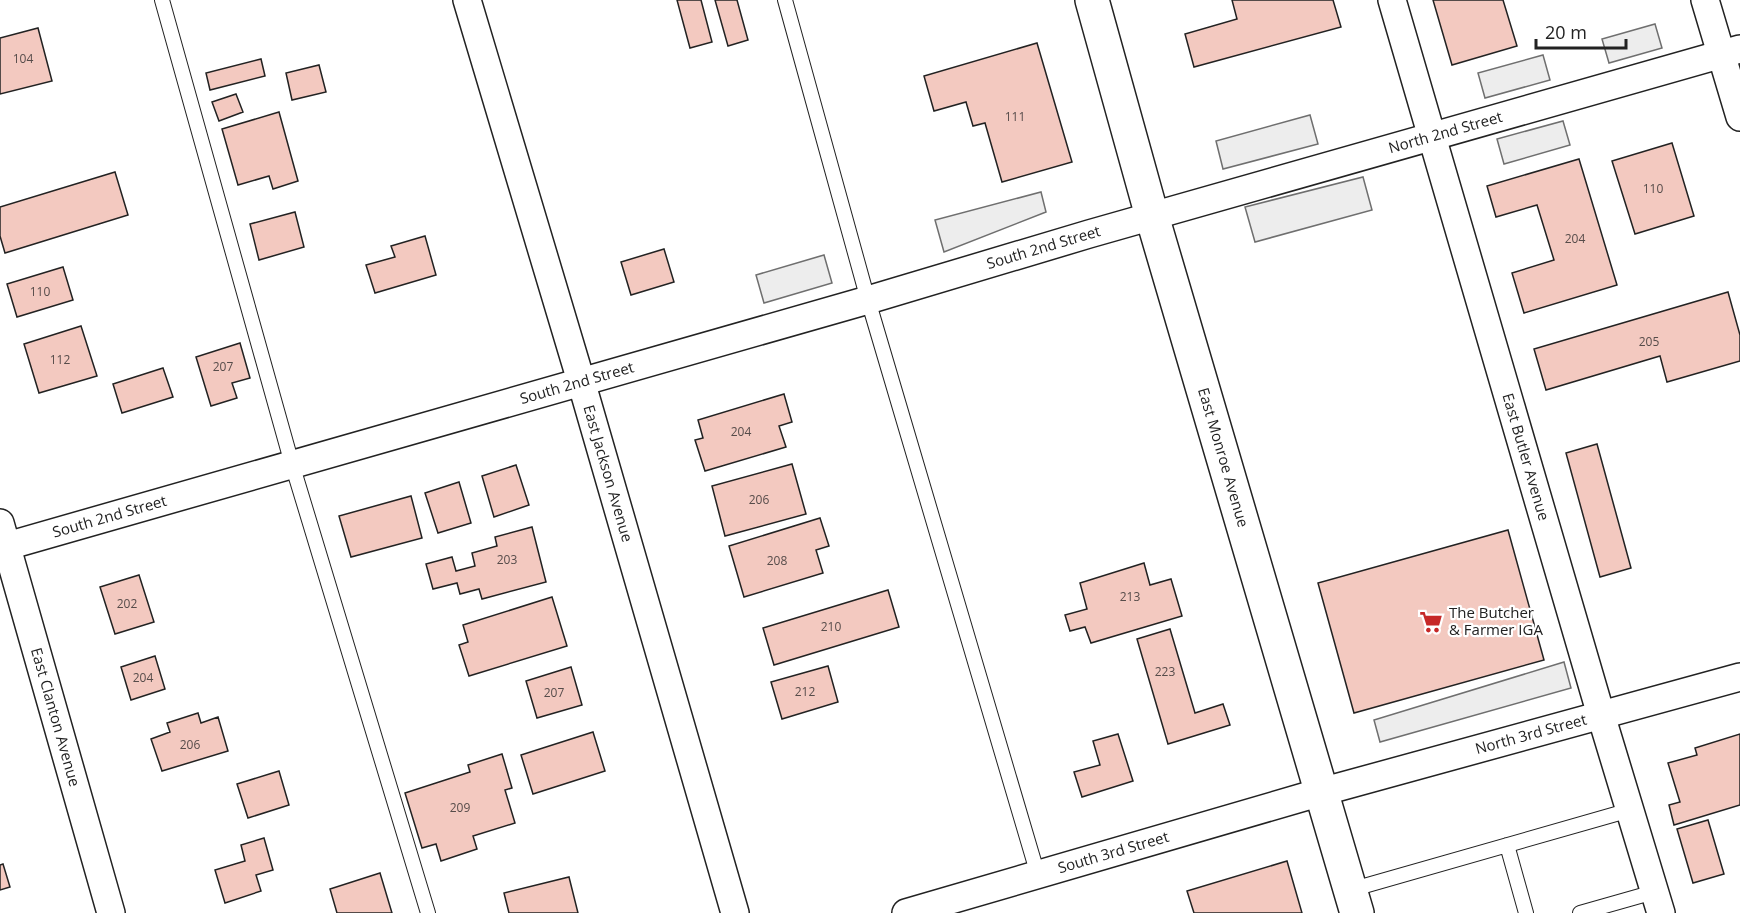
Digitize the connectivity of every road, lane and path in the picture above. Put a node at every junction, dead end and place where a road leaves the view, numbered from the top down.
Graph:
1 (162, 0) edge
2 (467, 0) edge
3 (785, 0) edge
4 (1092, 0) edge
5 (1392, 0) edge
6 (1705, 0) edge
7 (1731, 52) edge
8 (1740, 117) edge
9 (1433, 137) junction
10 (1152, 216) junction
11 (868, 300) junction
12 (581, 381) junction
13 (292, 464) junction
14 (2, 539) edge
15 (1740, 677) edge
16 (1600, 715) junction
17 (1321, 792) junction
18 (1630, 810) junction
19 (1507, 845) junction
20 (1038, 875) junction
21 (1354, 901) edge
22 (1658, 903) edge
23 (111, 913) edge
24 (428, 913) edge
25 (735, 913) edge
26 (906, 913) edge
27 (1526, 913) edge
28 (1580, 913) edge

1 - 13 lane
2 - 12 street, East Jackson Avenue
3 - 11 lane
4 - 10 main road, East Monroe Avenue
5 - 9 street, East Butler Avenue
6 - 7 street
7 - 8 street
7 - 9 street, North 2nd Street
9 - 10 street, North 2nd Street
9 - 16 street, East Butler Avenue
10 - 11 street, South 2nd Street
10 - 17 main road, East Monroe Avenue
11 - 12 street, South 2nd Street
11 - 20 lane
12 - 13 street, South 2nd Street
12 - 25 street, East Jackson Avenue
13 - 14 street, South 2nd Street
13 - 24 lane
14 - 23 street, East Clanton Avenue
15 - 16 street, North 3rd Street
16 - 17 street, North 3rd Street
16 - 18 street, East Butler Avenue
17 - 20 street, South 3rd Street
17 - 21 main road, East Monroe Avenue
18 - 19 lane
18 - 22 street, East Butler Avenue
19 - 21 lane
19 - 27 lane
20 - 26 street, South 3rd Street
22 - 28 lane

